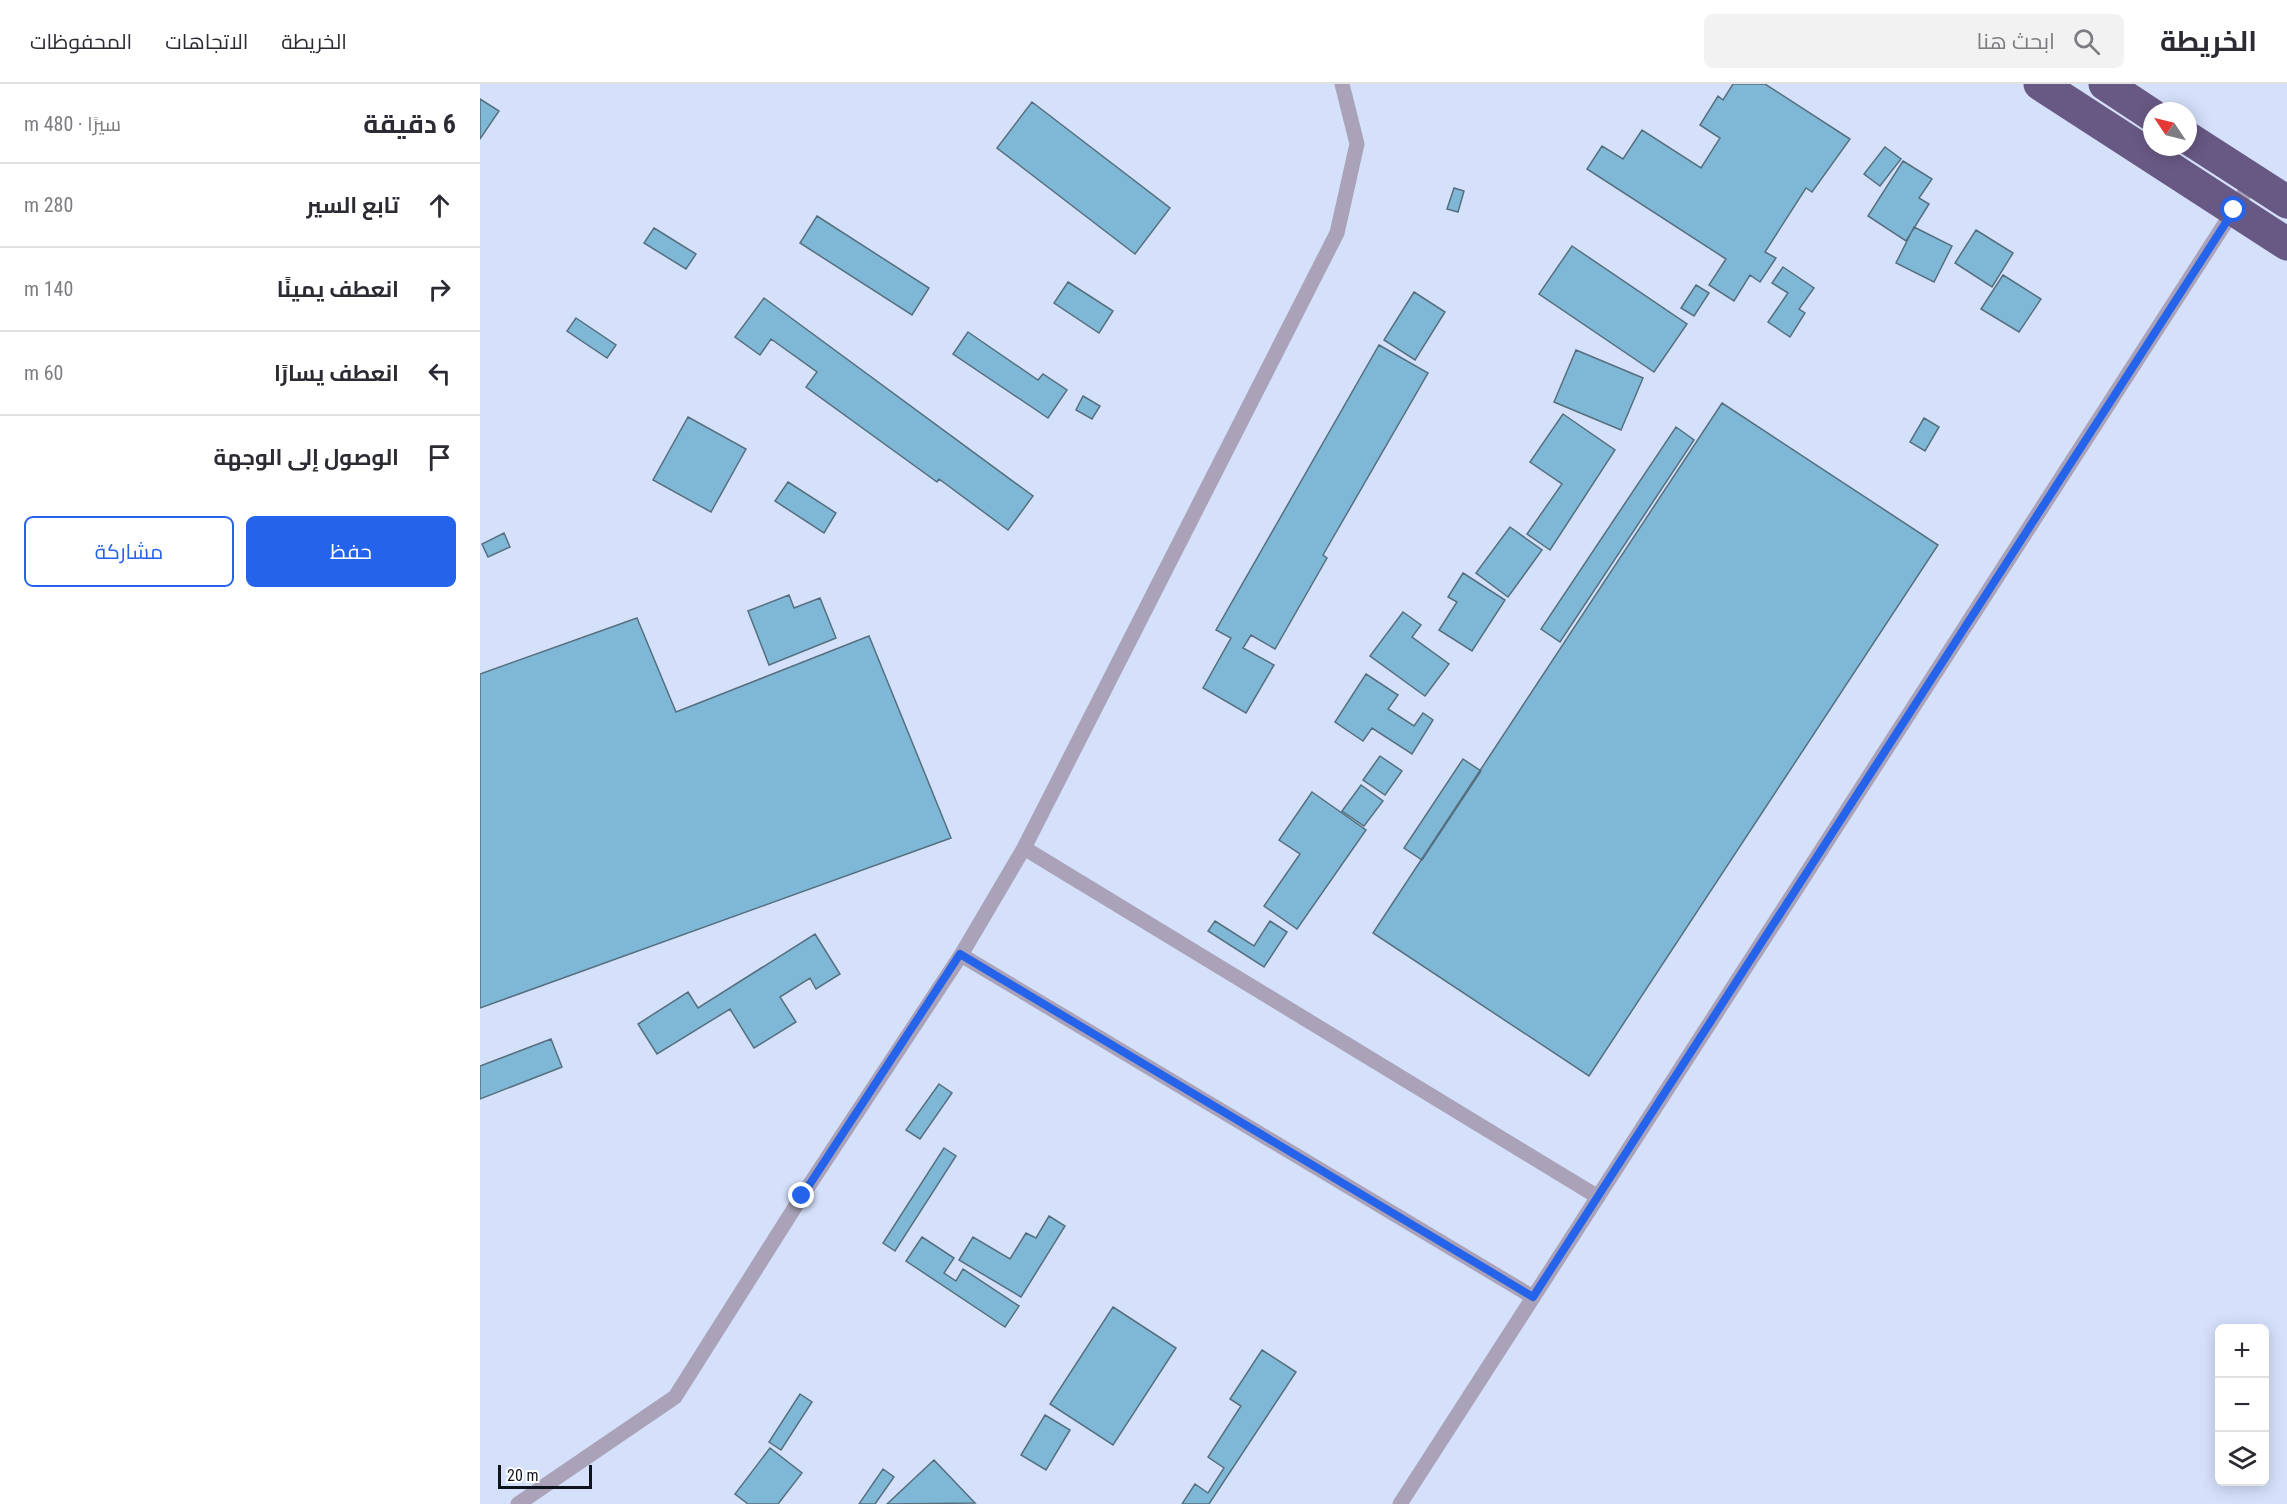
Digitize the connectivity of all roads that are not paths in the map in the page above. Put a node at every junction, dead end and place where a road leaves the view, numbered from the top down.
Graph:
1 (1342, 84) edge
2 (2040, 84) edge
3 (2104, 84) edge
4 (2143, 109) edge
5 (2197, 144) edge
6 (2253, 180) junction
7 (2287, 202) edge
8 (2234, 210) junction
9 (2287, 244) edge
10 (1024, 848) junction
11 (960, 954) junction
12 (1598, 1197) junction
13 (1533, 1297) junction
14 (518, 1504) edge
15 (1400, 1504) edge

1 - 10 lane
2 - 8 highway
3 - 4 highway
5 - 6 highway
6 - 7 highway
6 - 8 lane
8 - 9 highway
8 - 12 lane
10 - 11 lane
10 - 12 lane
11 - 13 lane
11 - 14 lane
12 - 13 lane
13 - 15 lane

